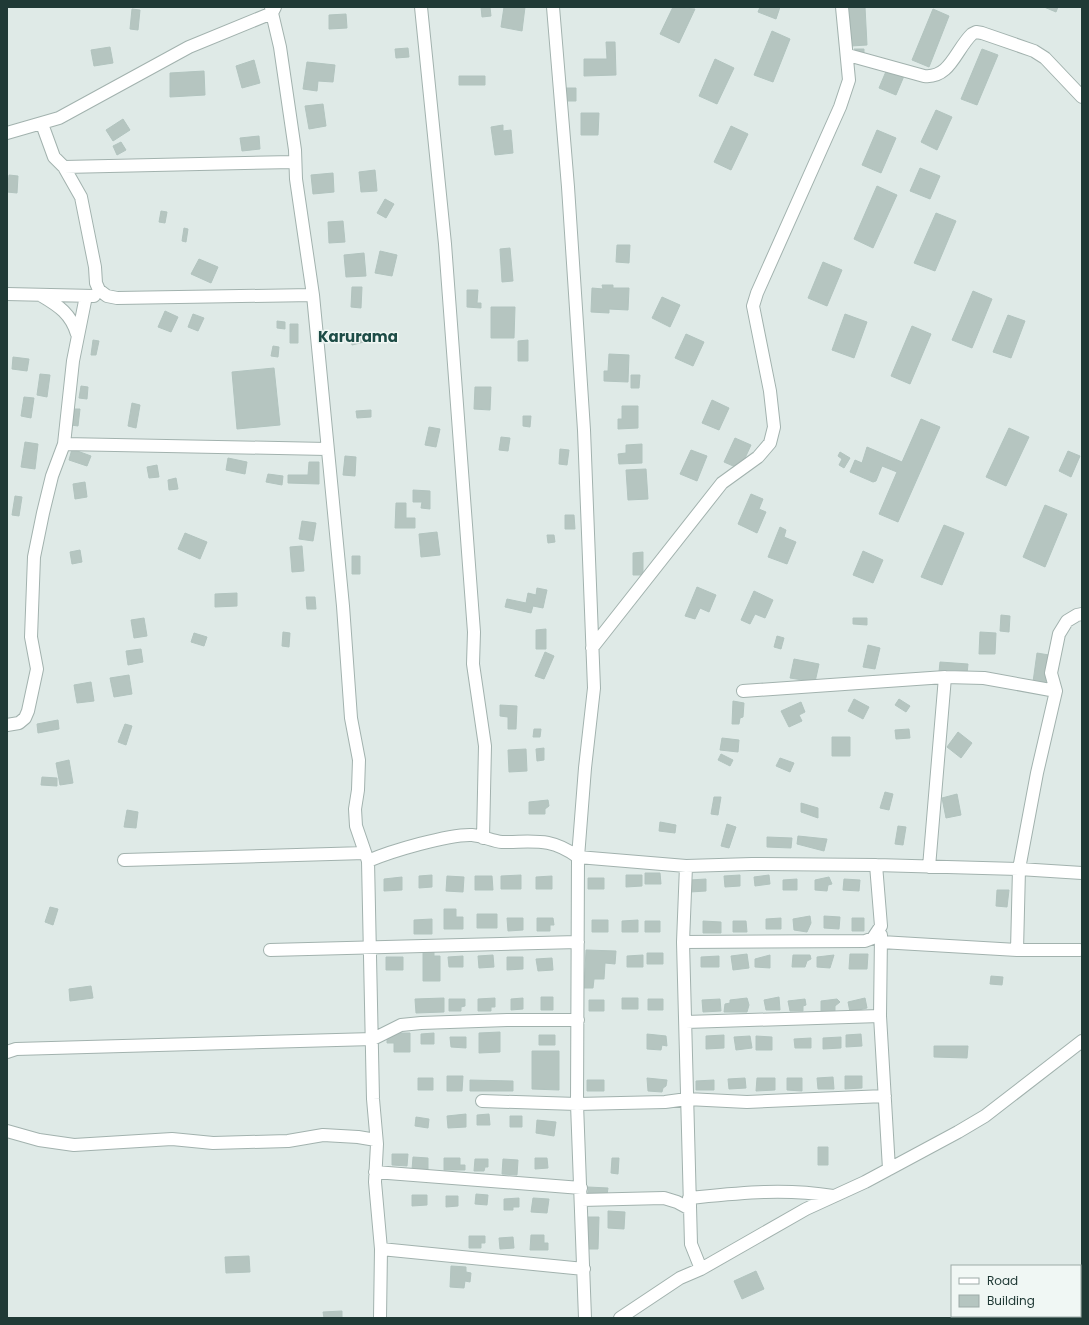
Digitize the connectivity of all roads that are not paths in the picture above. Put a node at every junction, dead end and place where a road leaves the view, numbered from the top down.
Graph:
1 (421, 7) edge
2 (553, 7) edge
3 (842, 7) edge
4 (273, 9) edge
5 (848, 55) junction
6 (1082, 97) edge
7 (42, 124) junction
8 (7, 133) edge
9 (294, 162) junction
10 (64, 167) junction
11 (7, 294) edge
12 (41, 295) junction
13 (313, 295) junction
14 (86, 296) junction
15 (107, 296) junction
16 (77, 335) junction
17 (64, 444) junction
18 (327, 449) junction
19 (1082, 614) edge
20 (592, 648) junction
21 (945, 677) junction
22 (1056, 691) junction
23 (743, 692) dead end
24 (7, 725) edge
25 (483, 838) junction
26 (367, 857) junction
27 (578, 857) junction
28 (124, 860) dead end
29 (876, 865) junction
30 (686, 866) junction
31 (929, 867) junction
32 (1019, 869) junction
33 (1082, 873) edge
34 (881, 926) junction
35 (578, 942) junction
36 (683, 942) junction
37 (881, 942) junction
38 (371, 948) junction
39 (270, 950) dead end
40 (1017, 950) junction
41 (1080, 950) dead end
42 (880, 1016) junction
43 (578, 1020) junction
44 (686, 1022) junction
45 (372, 1039) junction
46 (1082, 1041) edge
47 (7, 1052) edge
48 (885, 1096) junction
49 (687, 1099) junction
50 (482, 1101) dead end
51 (578, 1104) junction
52 (7, 1131) edge
53 (376, 1140) junction
54 (889, 1169) junction
55 (375, 1172) junction
56 (581, 1194) junction
57 (833, 1196) junction
58 (690, 1204) junction
59 (381, 1250) junction
60 (584, 1268) junction
61 (701, 1269) junction
62 (380, 1318) edge
63 (585, 1318) edge
64 (620, 1318) edge

1 - 25 street
2 - 20 street
3 - 5 street
4 - 7 street
4 - 9 street
5 - 6 street
5 - 20 street
7 - 8 street
7 - 10 street
9 - 10 street
9 - 13 street
10 - 15 street
11 - 12 street
12 - 14 street
12 - 16 street
13 - 15 street
13 - 18 street
14 - 15 street
14 - 16 street
16 - 17 street
17 - 18 street
17 - 24 street
18 - 26 street
19 - 22 street
20 - 27 street
21 - 22 street
21 - 23 street
21 - 31 street
22 - 32 street
25 - 26 street
25 - 27 street
26 - 28 street
26 - 38 street
27 - 30 street
27 - 35 street
29 - 30 street
29 - 31 street
29 - 34 street
30 - 36 street
31 - 32 street
32 - 33 street
32 - 40 street
34 - 36 street
34 - 37 street
35 - 38 street
35 - 43 street
36 - 44 street
37 - 40 street
37 - 42 street
38 - 39 street
38 - 45 street
40 - 41 street
42 - 44 street
42 - 48 street
43 - 45 street
43 - 51 street
44 - 49 street
45 - 47 street
45 - 53 street
46 - 54 street
48 - 49 street
48 - 54 street
49 - 51 street
49 - 58 street
50 - 51 street
51 - 56 street
52 - 53 street
53 - 55 street
54 - 57 street
55 - 56 street
55 - 59 street
56 - 58 street
56 - 60 street
57 - 58 street
57 - 61 street
58 - 61 street
59 - 60 street
59 - 62 street
60 - 63 street
61 - 64 street

